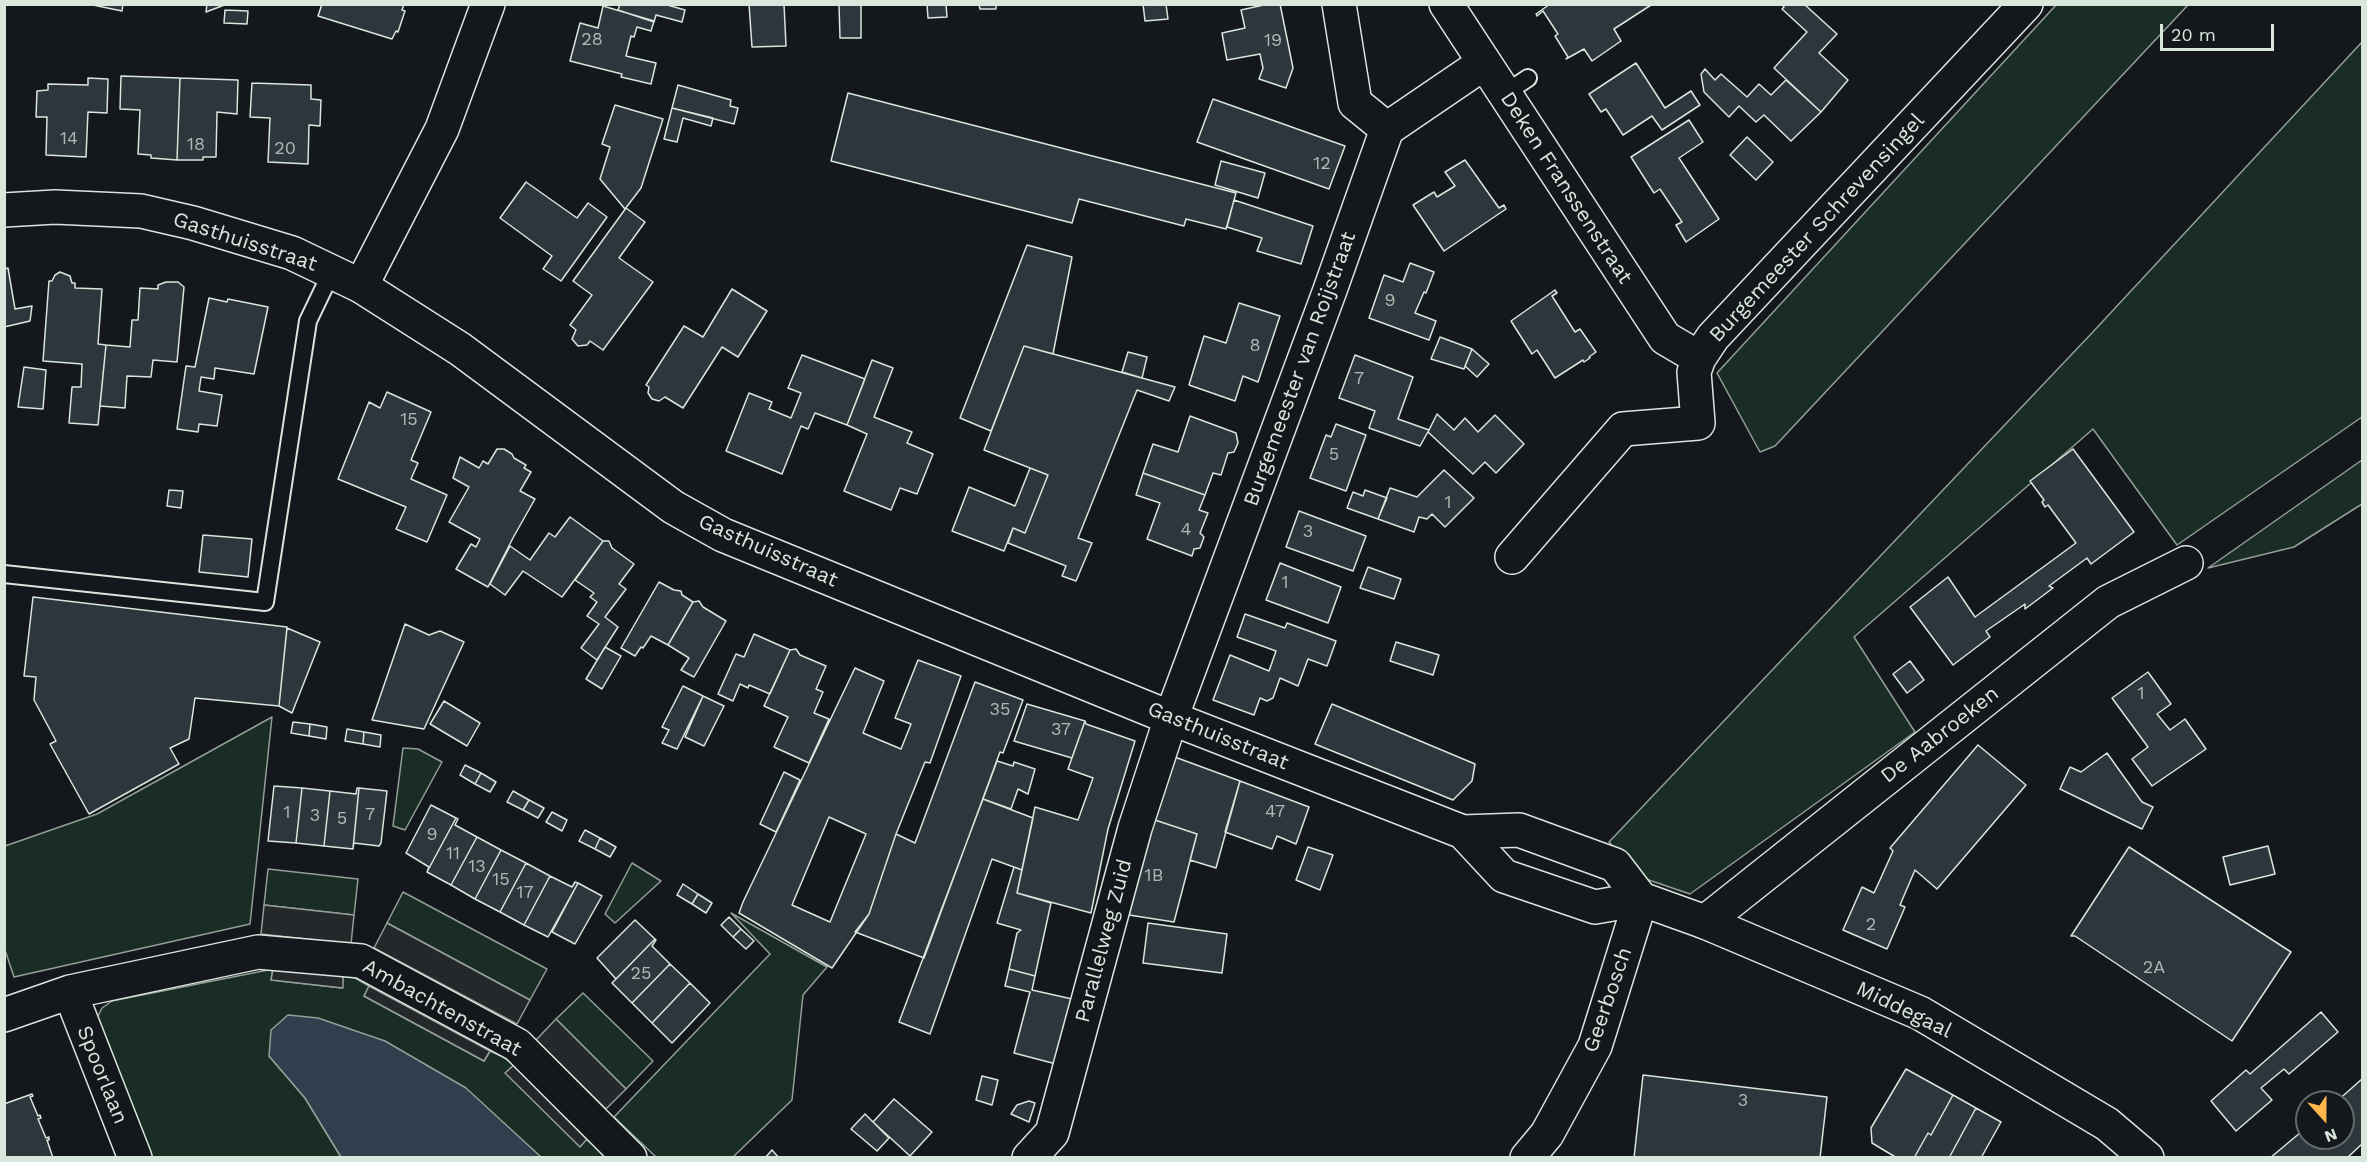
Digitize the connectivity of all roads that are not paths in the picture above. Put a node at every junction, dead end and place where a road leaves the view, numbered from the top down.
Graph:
1 (488, 4) edge
2 (1339, 4) edge
3 (1446, 4) edge
4 (2026, 4) edge
5 (1484, 63) junction
6 (1387, 129) junction
7 (4, 210) edge
8 (332, 271) junction
9 (361, 286) junction
10 (1699, 358) junction
11 (1512, 556) dead end
12 (2186, 563) dead end
13 (4, 574) edge
14 (1171, 718) junction
15 (1463, 832) junction
16 (1641, 899) junction
17 (1705, 922) junction
18 (70, 992) junction
19 (4, 1015) edge
20 (135, 1158) edge
21 (630, 1158) edge
22 (1029, 1158) edge
23 (1527, 1158) edge
24 (2146, 1158) edge

1 - 9 street
2 - 6 street
3 - 5 street, Deken Franssenstraat
4 - 10 street, Burgemeester Schrevensingel
5 - 6 street
5 - 10 street, Deken Franssenstraat
6 - 14 street, Burgemeester van Roijstraat
7 - 8 street, Gasthuisstraat
8 - 9 street, Gasthuisstraat
8 - 13 lane
9 - 14 street, Gasthuisstraat
10 - 11 street, Burgemeester Schrevensingel
12 - 17 street, De Aabroeken
14 - 15 street, Gasthuisstraat
14 - 22 street, Parallelweg Zuid
15 - 16 street, Gasthuisstraat
15 - 16 street, Gasthuisstraat
16 - 17 street, Middegaal
16 - 23 street, Geerbosch
17 - 24 street, Middegaal
18 - 19 street, Ambachtenstraat
18 - 20 street, Spoorlaan
18 - 21 street, Ambachtenstraat

